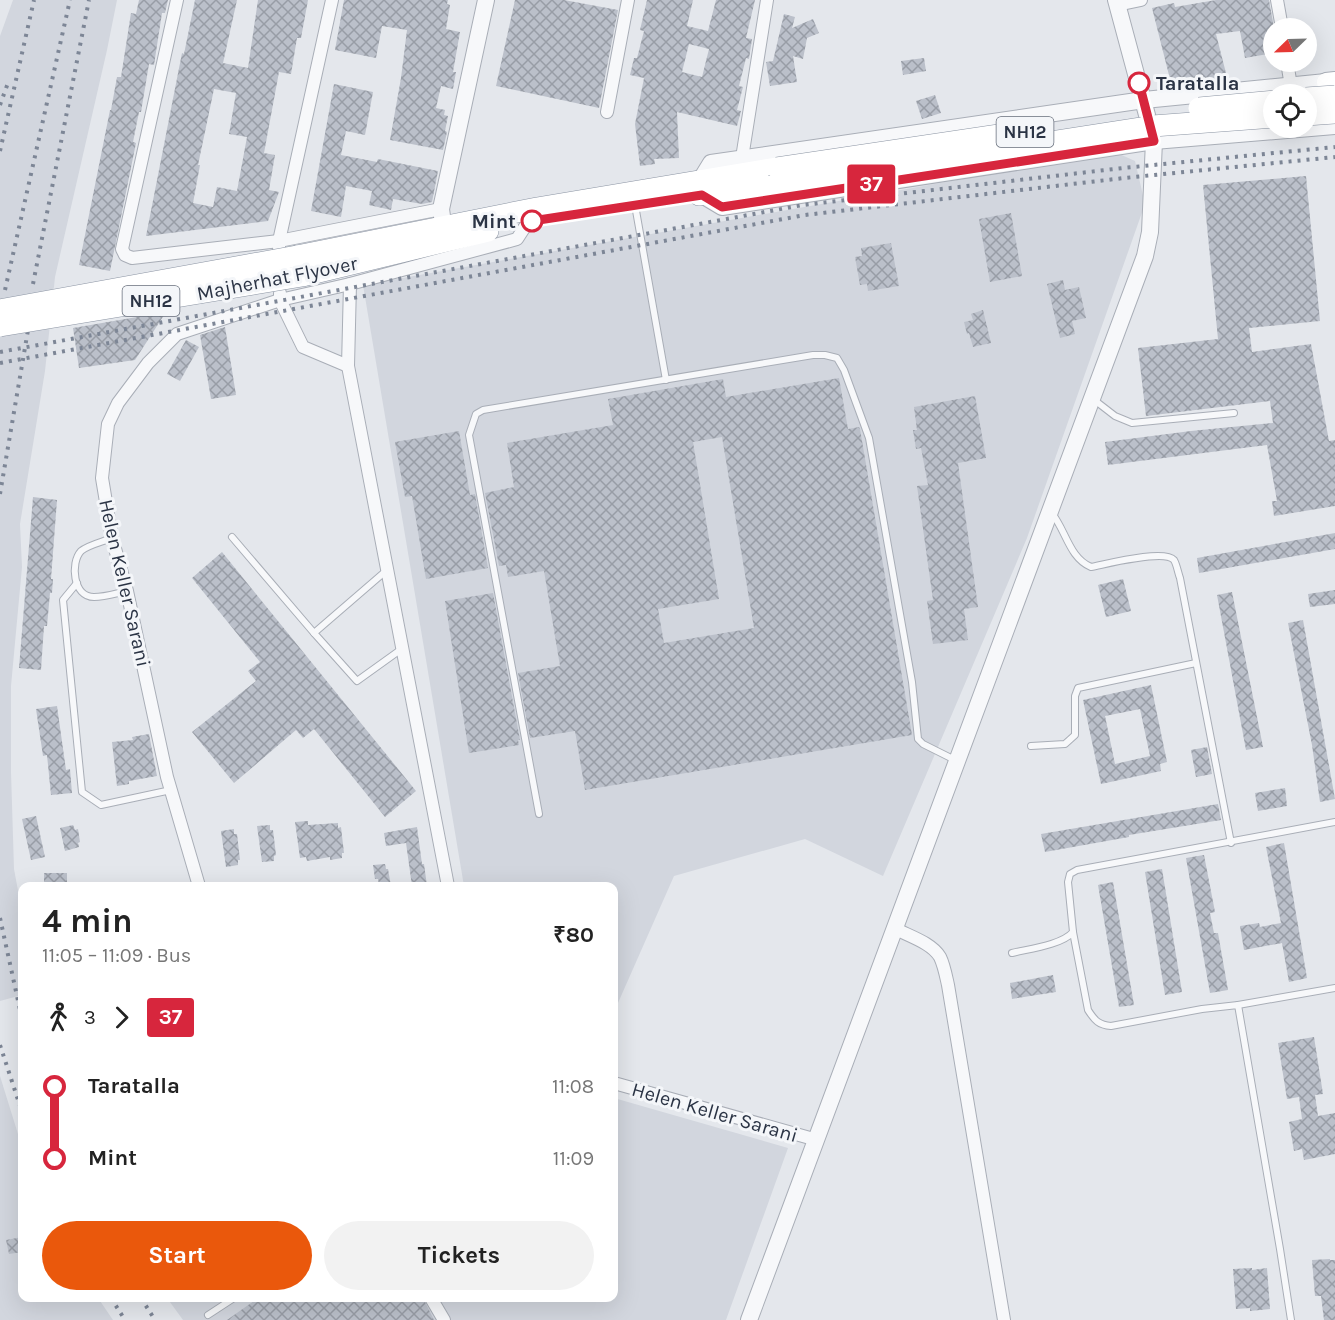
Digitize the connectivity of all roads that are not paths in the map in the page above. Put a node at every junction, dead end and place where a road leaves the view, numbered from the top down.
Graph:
1 (177, 0) edge
2 (332, 0) edge
3 (486, 0) edge
4 (628, 0) edge
5 (767, 0) edge
6 (1141, 0) edge
7 (1277, 0) edge
8 (1116, 3) edge
9 (1280, 18) edge
10 (1332, 86) edge
11 (1317, 89) edge
12 (1263, 94) edge
13 (1144, 100) junction
14 (1263, 102) edge
15 (608, 112) dead end
16 (1335, 113) edge
17 (1317, 114) edge
18 (1263, 118) edge
19 (1335, 123) edge
20 (1154, 141) junction
21 (742, 158) junction
22 (773, 177) junction
23 (701, 188) junction
24 (635, 205) junction
25 (528, 222) junction
26 (443, 226) junction
27 (279, 241) junction
28 (300, 266) junction
29 (350, 284) junction
30 (280, 300) junction
31 (0, 310) edge
32 (0, 326) edge
33 (348, 366) junction
34 (666, 380) junction
35 (1092, 398) junction
36 (1234, 413) dead end
37 (1050, 511) junction
38 (232, 537) dead end
39 (112, 538) junction
40 (387, 570) junction
41 (77, 583) junction
42 (127, 591) junction
43 (314, 633) junction
44 (403, 648) junction
45 (1196, 663) junction
46 (1031, 746) dead end
47 (958, 761) junction
48 (171, 790) junction
49 (539, 814) dead end
50 (1335, 822) edge
51 (1231, 843) junction
52 (198, 882) edge
53 (447, 882) edge
54 (896, 929) junction
55 (1073, 932) junction
56 (1012, 953) dead end
57 (1335, 988) edge
58 (1238, 1005) junction
59 (618, 1084) edge
60 (818, 1140) junction
61 (228, 1302) edge
62 (433, 1302) edge
63 (208, 1315) dead end
64 (444, 1320) edge
65 (749, 1320) edge
66 (1004, 1320) edge
67 (1291, 1320) edge

1 - 27 street
2 - 27 street
3 - 26 street
4 - 15 street
5 - 21 street
6 - 8 street
7 - 9 street
8 - 13 street
10 - 11 highway, bridge
10 - 19 main road
12 - 13 street
13 - 20 street
13 - 21 street
14 - 22 highway, NH12, bridge
16 - 17 highway, bridge
18 - 22 highway, NH12, bridge
19 - 20 street
20 - 23 street
20 - 35 street
21 - 23 street
22 - 23 highway, NH12
23 - 24 highway, NH12
23 - 26 highway, NH12
24 - 25 highway, NH12
24 - 34 lane
25 - 26 highway, NH12
25 - 29 street, Helen Keller Sarani
26 - 27 street
26 - 28 highway, Majherhat Flyover / NH12
27 - 30 street
28 - 31 highway, Majherhat Flyover / NH12, bridge
28 - 32 highway, Majherhat Flyover / NH12, bridge
29 - 30 street, Helen Keller Sarani
29 - 33 street
30 - 33 street
30 - 39 street, Helen Keller Sarani
33 - 40 street
34 - 47 lane
34 - 49 lane
35 - 36 lane
35 - 37 street
37 - 45 lane
37 - 47 street
38 - 43 lane
39 - 41 lane
39 - 42 street, Helen Keller Sarani
40 - 43 lane
40 - 44 street
41 - 42 lane
41 - 48 lane
42 - 48 street, Helen Keller Sarani
43 - 44 lane
44 - 53 street
45 - 46 lane
45 - 51 lane
47 - 54 street
48 - 52 street, Helen Keller Sarani
50 - 51 lane
51 - 55 lane
54 - 60 street
54 - 66 street
55 - 56 lane
55 - 58 lane
57 - 58 lane
58 - 67 lane
59 - 60 street, Helen Keller Sarani
60 - 65 street
61 - 63 lane
62 - 64 street

